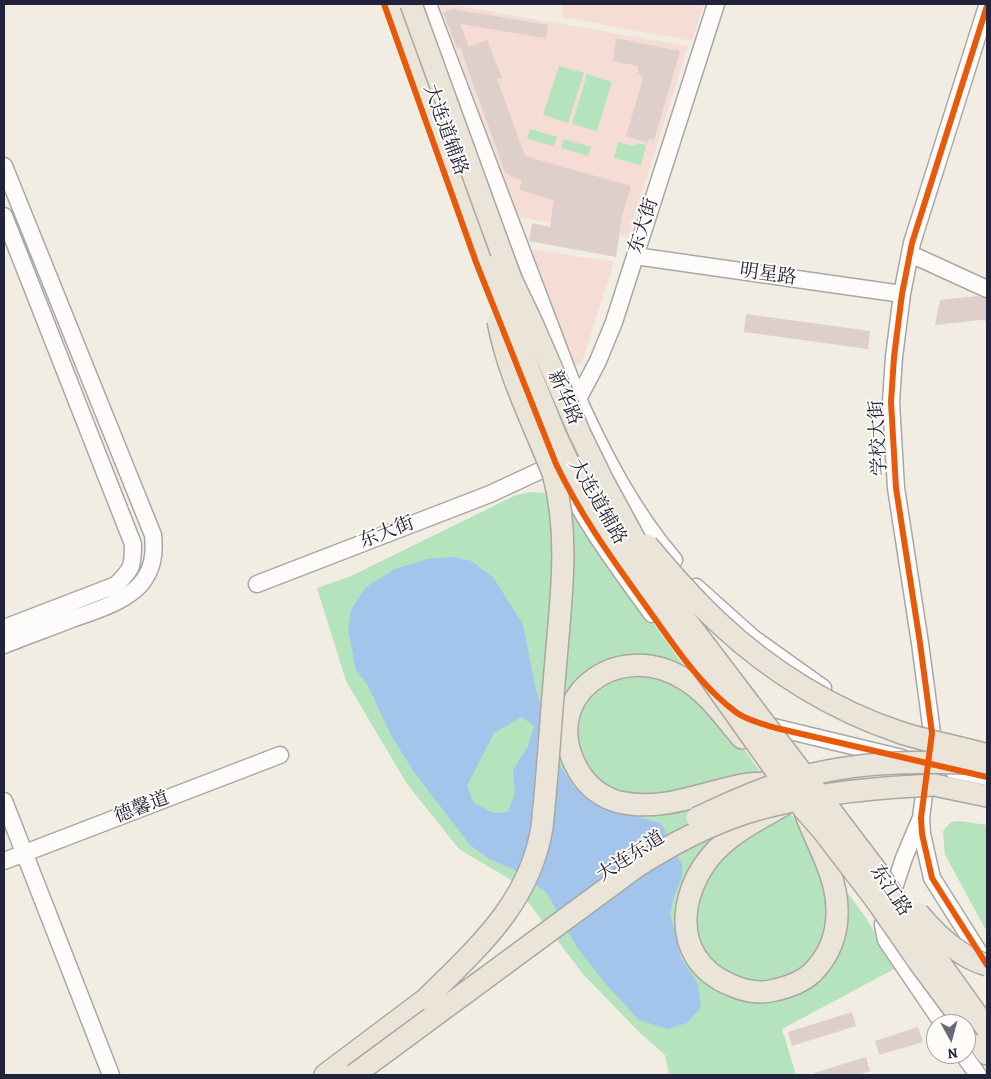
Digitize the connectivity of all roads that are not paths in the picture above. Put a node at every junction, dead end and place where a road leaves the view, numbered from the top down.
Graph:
1 (384, 4) edge
2 (395, 4) edge
3 (411, 4) edge
4 (428, 4) edge
5 (716, 4) edge
6 (987, 6) edge
7 (4, 166) edge
8 (4, 216) edge
9 (634, 256) junction
10 (909, 258) junction
11 (487, 266) junction
12 (987, 289) edge
13 (902, 294) junction
14 (578, 399) junction
15 (544, 430) junction
16 (596, 440) junction
17 (556, 464) junction
18 (624, 519) junction
19 (257, 584) dead end
20 (4, 628) edge
21 (4, 645) edge
22 (932, 733) junction
23 (987, 744) edge
24 (280, 755) dead end
25 (987, 755) edge
26 (928, 764) junction
27 (987, 764) edge
28 (780, 769) junction
29 (987, 777) edge
30 (934, 785) junction
31 (987, 785) edge
32 (987, 796) edge
33 (4, 801) edge
34 (796, 806) junction
35 (921, 818) junction
36 (24, 853) junction
37 (4, 861) edge
38 (880, 874) junction
39 (987, 965) edge
40 (426, 999) junction
41 (936, 1014) edge
42 (958, 1014) edge
43 (987, 1029) edge
44 (976, 1039) edge
45 (987, 1054) edge
46 (970, 1064) edge
47 (111, 1075) edge
48 (325, 1075) edge
49 (354, 1075) edge
50 (978, 1075) edge

1 - 15 street, 大连道辅路
2 - 11 main road, 新华路
3 - 18 main road, 新华路, bridge
4 - 14 street, 大连道辅路
5 - 9 street, 东大街
6 - 10 street, 学校大街
7 - 21 street
8 - 20 street
9 - 13 street, 明星路
9 - 14 street, 东大街
10 - 12 street
10 - 13 street, 学校大街
11 - 28 main road, 新华路, bridge
11 - 40 main road, bridge
13 - 22 street, 学校大街
14 - 15 street, 东大街
14 - 16 street, 大连道辅路
15 - 17 street, 大连道辅路
16 - 17 street, 东大街
16 - 22 street, 大连道辅路
17 - 19 street, 东大街
17 - 26 street, 大连道辅路
18 - 25 main road, bridge
18 - 28 main road, 新华路, bridge
22 - 23 street, 大连道辅路
22 - 26 street, 学校大街
24 - 36 street, 德馨道
26 - 29 street, 大连道辅路
26 - 35 street, 学校大街
27 - 28 main road, 大连东道, bridge
28 - 28 main road, bridge
28 - 34 main road, 东江路, bridge
28 - 38 main road, 东江路, bridge
28 - 40 main road, 大连东道, bridge
30 - 31 main road, 大连东道
30 - 32 main road
30 - 34 main road, 大连东道, bridge
33 - 36 street
34 - 34 main road, bridge
34 - 42 main road, 东江路, bridge
34 - 49 main road, 大连东道, bridge
35 - 39 street
35 - 41 street
36 - 37 street, 德馨道
36 - 47 street
38 - 39 main road, bridge
38 - 43 main road, 东江路, bridge
40 - 48 main road, 大连东道
44 - 45 main road, 东江路
46 - 50 street

